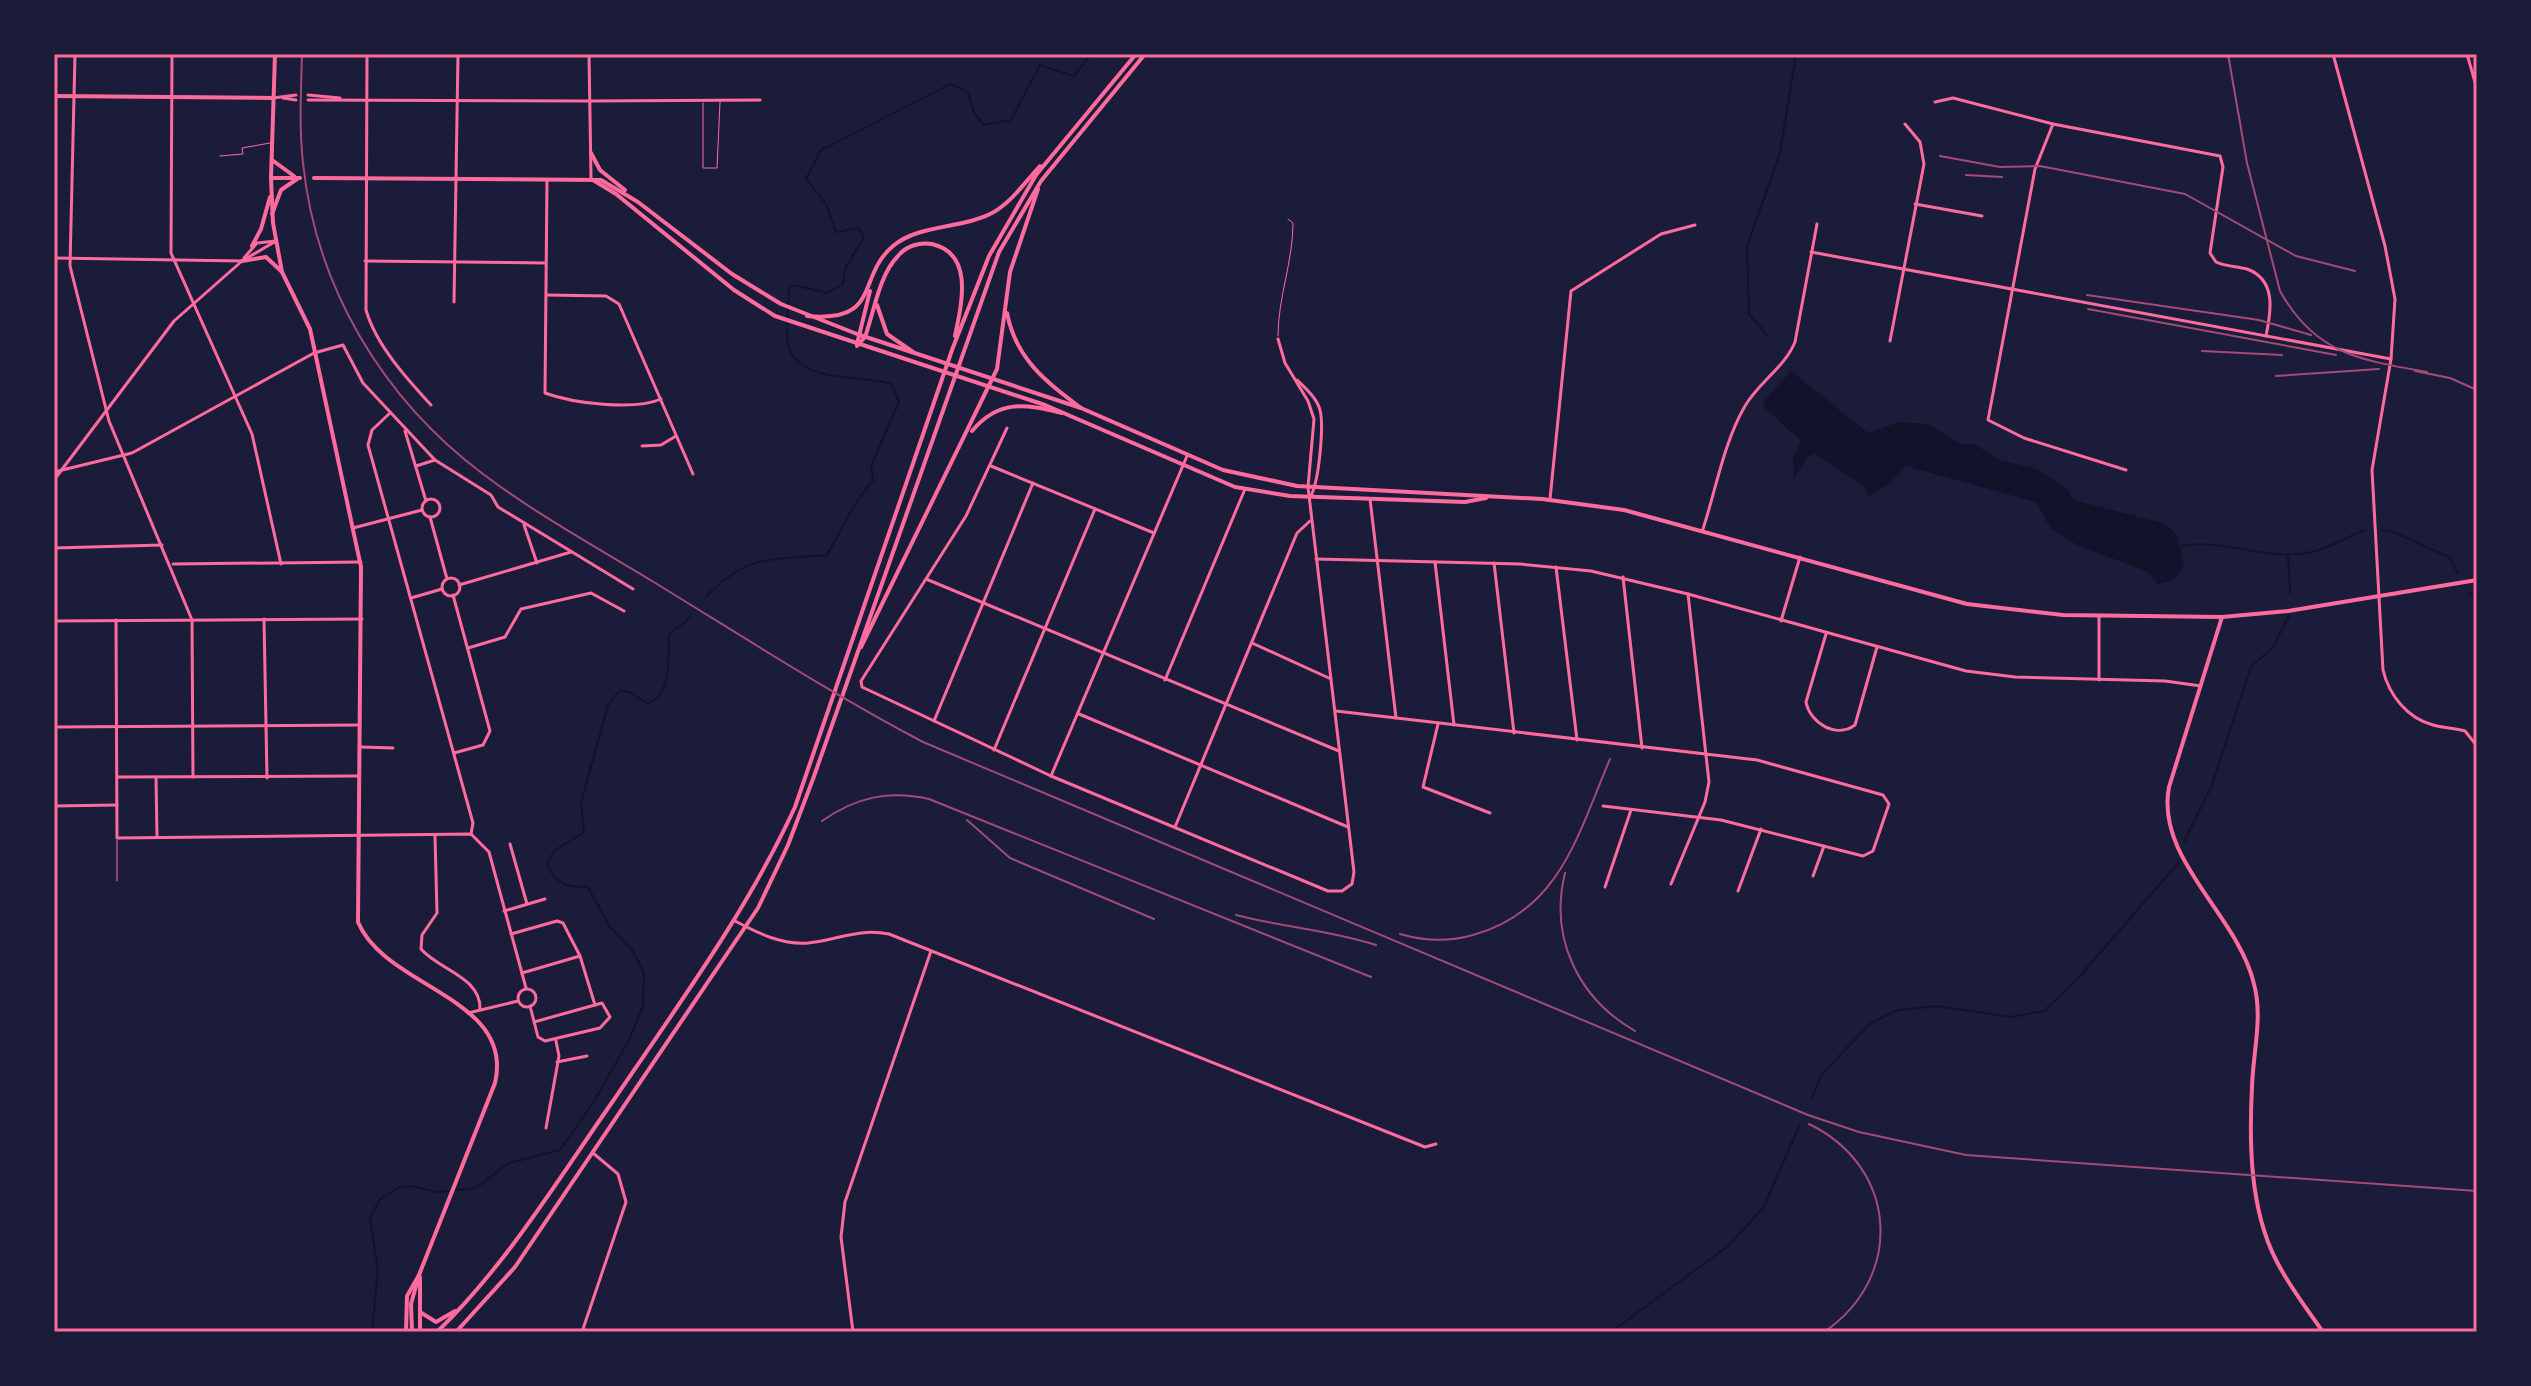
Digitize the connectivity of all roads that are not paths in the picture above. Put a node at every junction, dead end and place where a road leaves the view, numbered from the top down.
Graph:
1 (75, 54) edge
2 (172, 54) edge
3 (275, 54) edge
4 (367, 54) edge
5 (458, 54) edge
6 (589, 54) edge
7 (1136, 54) edge
8 (1145, 54) edge
9 (2333, 54) edge
10 (2467, 54) edge
11 (2477, 89) edge
12 (54, 96) edge
13 (74, 96) junction
14 (171, 97) junction
15 (296, 97) dead end
16 (308, 97) dead end
17 (276, 98) junction
18 (366, 98) junction
19 (457, 99) junction
20 (703, 100) junction
21 (721, 100) junction
22 (760, 100) dead end
23 (591, 101) junction
24 (1935, 102) dead end
25 (1905, 124) dead end
26 (2053, 124) junction
27 (272, 143) junction
28 (1061, 144) junction
29 (591, 153) junction
30 (220, 156) dead end
31 (272, 160) junction
32 (271, 178) junction
33 (300, 178) junction
34 (314, 178) dead end
35 (365, 178) junction
36 (547, 179) junction
37 (456, 180) junction
38 (591, 180) junction
39 (1041, 181) junction
40 (271, 195) junction
41 (638, 202) junction
42 (1915, 204) junction
43 (272, 214) junction
44 (1982, 216) dead end
45 (1288, 219) dead end
46 (1817, 224) dead end
47 (1695, 225) dead end
48 (276, 241) junction
49 (252, 246) junction
50 (1811, 252) junction
51 (54, 258) edge
52 (70, 258) junction
53 (174, 259) junction
54 (242, 261) junction
55 (365, 261) junction
56 (455, 262) junction
57 (546, 263) junction
58 (1903, 267) junction
59 (282, 272) junction
60 (873, 281) junction
61 (2014, 289) junction
62 (546, 295) junction
63 (195, 302) junction
64 (454, 302) dead end
65 (877, 303) junction
66 (1006, 307) junction
67 (807, 316) junction
68 (857, 334) junction
69 (2266, 336) junction
70 (865, 337) junction
71 (1278, 339) joint
72 (1890, 341) dead end
73 (857, 346) junction
74 (952, 350) junction
75 (913, 352) junction
76 (314, 353) junction
77 (2391, 359) junction
78 (991, 377) junction
79 (1294, 377) junction
80 (988, 387) junction
81 (236, 396) junction
82 (661, 399) junction
83 (431, 405) dead end
84 (1081, 408) junction
85 (107, 411) junction
86 (390, 412) junction
87 (1062, 413) junction
88 (404, 428) junction
89 (1007, 428) dead end
90 (676, 436) junction
91 (963, 442) junction
92 (642, 446) dead end
93 (124, 456) junction
94 (1187, 456) junction
95 (435, 460) junction
96 (1183, 464) junction
97 (416, 466) junction
98 (991, 466) junction
99 (62, 470) junction
100 (2126, 470) dead end
101 (54, 472) edge
102 (693, 474) dead end
103 (54, 480) edge
104 (1033, 483) junction
105 (1308, 487) junction
106 (1317, 487) junction
107 (1245, 489) junction
108 (1310, 497) junction
109 (1491, 497) junction
110 (1370, 499) junction
111 (1550, 499) junction
112 (426, 501) junction
113 (1095, 509) junction
114 (422, 510) junction
115 (430, 517) junction
116 (1311, 520) junction
117 (523, 522) junction
118 (353, 528) junction
119 (1703, 529) junction
120 (1154, 533) junction
121 (163, 545) junction
122 (54, 548) edge
123 (572, 552) junction
124 (1800, 557) junction
125 (1316, 559) junction
126 (1376, 561) junction
127 (361, 562) junction
128 (1434, 562) junction
129 (537, 563) junction
130 (1494, 563) junction
131 (171, 564) junction
132 (281, 564) junction
133 (1556, 567) junction
134 (1623, 577) junction
135 (447, 579) junction
136 (925, 579) junction
137 (2477, 580) edge
138 (459, 585) junction
139 (442, 589) junction
140 (633, 589) dead end
141 (1688, 594) junction
142 (2378, 594) junction
143 (453, 595) junction
144 (411, 598) junction
145 (983, 604) junction
146 (624, 611) dead end
147 (2099, 616) junction
148 (2222, 617) junction
149 (264, 619) junction
150 (362, 619) junction
151 (116, 620) junction
152 (192, 620) junction
153 (54, 621) edge
154 (1781, 621) junction
155 (1043, 629) junction
156 (1826, 634) junction
157 (1252, 643) junction
158 (1877, 647) junction
159 (468, 648) junction
160 (1103, 654) junction
161 (850, 671) junction
162 (1331, 679) junction
163 (1165, 680) junction
164 (2099, 680) junction
165 (2201, 686) junction
166 (1226, 705) junction
167 (1335, 711) junction
168 (1078, 714) junction
169 (1396, 719) junction
170 (934, 721) junction
171 (1438, 724) junction
172 (360, 725) junction
173 (1454, 725) junction
174 (192, 726) junction
175 (266, 726) junction
176 (54, 727) edge
177 (118, 727) junction
178 (1514, 733) junction
179 (1577, 740) junction
180 (2477, 746) edge
181 (360, 747) junction
182 (393, 748) dead end
183 (1642, 748) junction
184 (994, 750) junction
185 (1339, 751) junction
186 (454, 753) junction
187 (1708, 755) junction
188 (1201, 766) junction
189 (359, 776) junction
190 (1051, 776) junction
191 (118, 777) junction
192 (193, 777) junction
193 (156, 778) junction
194 (267, 778) junction
195 (117, 805) junction
196 (54, 806) edge
197 (1603, 806) dead end
198 (1631, 810) junction
199 (1490, 813) dead end
200 (1700, 817) junction
201 (1175, 827) junction
202 (1348, 827) junction
203 (1761, 829) junction
204 (471, 834) junction
205 (358, 835) junction
206 (435, 836) junction
207 (157, 837) junction
208 (117, 838) junction
209 (510, 844) dead end
210 (1824, 846) junction
211 (1813, 876) dead end
212 (117, 881) dead end
213 (1671, 884) dead end
214 (1605, 887) dead end
215 (1738, 891) dead end
216 (545, 899) dead end
217 (527, 904) junction
218 (504, 911) junction
219 (735, 921) junction
220 (746, 927) junction
221 (511, 934) junction
222 (931, 950) junction
223 (580, 956) junction
224 (522, 973) junction
225 (526, 988) junction
226 (518, 1001) junction
227 (595, 1005) junction
228 (530, 1006) junction
229 (480, 1009) junction
230 (468, 1013) junction
231 (534, 1022) junction
232 (556, 1041) junction
233 (587, 1056) dead end
234 (557, 1062) junction
235 (546, 1128) dead end
236 (1436, 1144) dead end
237 (593, 1153) junction
238 (419, 1275) junction
239 (464, 1306) junction
240 (420, 1312) junction
241 (406, 1332) edge
242 (412, 1332) edge
243 (420, 1332) edge
244 (437, 1332) edge
245 (456, 1332) edge
246 (582, 1332) edge
247 (853, 1332) edge
248 (2323, 1332) edge

1 - 13 street
2 - 14 street
3 - 17 main road
4 - 18 street
5 - 19 street
6 - 23 street
7 - 28 main road
8 - 39 main road
9 - 77 street
10 - 11 street
12 - 13 main road
13 - 14 main road
13 - 52 street
14 - 17 main road
14 - 53 street
15 - 17 street
16 - 18 street
17 - 27 main road
18 - 19 street
18 - 35 street
19 - 23 street
19 - 37 street
20 - 21 street
20 - 21 lane
20 - 23 street
21 - 22 street
23 - 29 street
24 - 26 street
25 - 42 street
26 - 61 street
26 - 69 street
27 - 30 lane
27 - 31 main road
28 - 60 main road
28 - 74 main road
29 - 38 street
29 - 41 main road
31 - 32 main road
31 - 33 main road
32 - 33 main road
32 - 40 main road
33 - 43 main road
34 - 35 main road
35 - 37 main road
35 - 55 street
36 - 37 main road
36 - 38 main road
36 - 57 street
37 - 56 street
38 - 41 main road
38 - 73 main road
39 - 66 main road
39 - 161 main road
40 - 43 main road
40 - 49 main road
41 - 67 main road
42 - 44 street
42 - 58 street
43 - 48 main road
45 - 71 lane
46 - 50 street
47 - 111 street
48 - 49 street
48 - 54 street
48 - 59 main road
49 - 54 street
50 - 58 street
50 - 119 street
51 - 52 street
52 - 53 street
52 - 85 street
53 - 54 street
53 - 63 street
54 - 59 main road
54 - 63 street
55 - 56 street
55 - 83 street
56 - 57 street
56 - 64 street
57 - 62 street
58 - 61 street
58 - 72 street
59 - 76 main road
60 - 67 main road
60 - 68 main road
61 - 69 street
61 - 100 street
62 - 82 street
62 - 82 street
63 - 81 street
63 - 85 street
65 - 70 main road
65 - 74 main road
65 - 75 main road
66 - 78 main road
66 - 84 main road
67 - 68 main road
68 - 70 main road
68 - 73 main road
69 - 77 street
70 - 73 main road
70 - 75 main road
71 - 79 street
73 - 80 main road
74 - 219 main road
75 - 78 main road
76 - 81 street
76 - 86 street
76 - 118 main road
77 - 142 street
78 - 80 main road
78 - 84 main road
79 - 105 street
79 - 106 street
80 - 87 main road
80 - 91 main road
81 - 93 street
81 - 132 street
82 - 90 street
84 - 94 main road
85 - 93 street
85 - 99 street
86 - 88 street
86 - 144 street
87 - 91 main road
87 - 96 main road
88 - 95 street
88 - 97 street
89 - 98 street
90 - 92 street
90 - 102 street
91 - 161 main road
93 - 99 street
93 - 121 street
94 - 96 street
94 - 105 main road
95 - 97 street
95 - 117 street
96 - 107 main road
96 - 120 street
97 - 112 street
98 - 104 street
98 - 136 street
99 - 101 street
99 - 103 street
104 - 113 street
104 - 145 street
105 - 106 main road
105 - 108 street
106 - 108 street
106 - 109 main road
107 - 108 main road
107 - 163 street
108 - 110 main road
108 - 116 street
109 - 110 main road
109 - 111 main road
110 - 126 street
111 - 119 main road
112 - 114 street
112 - 115 street
113 - 120 street
113 - 155 street
114 - 115 street
114 - 118 street
115 - 135 street
116 - 125 street
116 - 157 street
117 - 123 street
117 - 129 street
118 - 127 main road
119 - 124 main road
120 - 160 street
121 - 122 street
121 - 131 street
123 - 129 street
123 - 140 street
124 - 147 main road
124 - 154 street
125 - 126 street
125 - 162 street
126 - 128 street
126 - 169 street
127 - 132 street
127 - 150 main road
128 - 130 street
128 - 173 street
129 - 138 street
130 - 133 street
130 - 178 street
131 - 132 street
131 - 152 street
133 - 134 street
133 - 179 street
134 - 141 street
134 - 183 street
135 - 138 street
135 - 139 street
136 - 145 street
136 - 170 street
137 - 142 main road
138 - 143 street
139 - 143 street
139 - 144 street
141 - 154 street
141 - 187 street
142 - 148 main road
142 - 180 street
143 - 159 street
144 - 186 street
145 - 155 street
145 - 170 street
146 - 159 street
147 - 148 main road
147 - 164 street
148 - 165 main road
149 - 150 street
149 - 152 street
149 - 175 street
150 - 172 main road
151 - 152 street
151 - 153 street
151 - 177 street
152 - 174 street
154 - 156 street
155 - 160 street
155 - 184 street
156 - 158 street
156 - 158 street
157 - 162 street
157 - 166 street
158 - 164 street
159 - 186 street
160 - 163 street
160 - 168 street
161 - 220 main road
162 - 167 street
163 - 166 street
164 - 165 street
165 - 248 main road
166 - 185 street
166 - 188 street
167 - 169 street
167 - 185 street
168 - 188 street
168 - 190 street
169 - 171 street
170 - 184 street
171 - 173 street
171 - 199 street
172 - 175 street
172 - 181 main road
173 - 178 street
174 - 175 street
174 - 177 street
174 - 192 street
175 - 194 street
176 - 177 street
177 - 191 street
178 - 179 street
179 - 183 street
181 - 182 street
181 - 189 main road
183 - 187 street
184 - 190 street
185 - 202 street
186 - 204 street
187 - 200 street
187 - 210 street
188 - 201 street
188 - 202 street
189 - 194 street
189 - 205 main road
190 - 201 street
191 - 193 street
191 - 195 street
192 - 193 street
192 - 194 street
193 - 207 street
195 - 196 street
195 - 208 street
197 - 198 street
198 - 200 street
198 - 214 street
200 - 203 street
200 - 213 street
201 - 202 street
203 - 210 street
203 - 215 street
204 - 206 street
204 - 218 street
205 - 206 street
205 - 207 street
205 - 230 main road
206 - 229 street
207 - 208 street
208 - 212 lane
209 - 217 street
210 - 211 street
216 - 217 street
217 - 218 street
218 - 221 street
219 - 220 street
219 - 239 main road
220 - 222 street
220 - 237 main road
221 - 223 street
221 - 224 street
222 - 236 street
222 - 247 street
223 - 224 street
223 - 227 street
224 - 225 street
225 - 226 street
225 - 228 street
226 - 228 street
226 - 229 street
227 - 231 street
227 - 232 street
228 - 231 street
229 - 230 street
230 - 238 main road
231 - 232 street
232 - 234 street
233 - 234 street
234 - 235 street
237 - 245 main road
237 - 246 street
238 - 240 main road
238 - 241 main road
238 - 242 main road
239 - 240 main road
239 - 244 main road
240 - 243 main road

